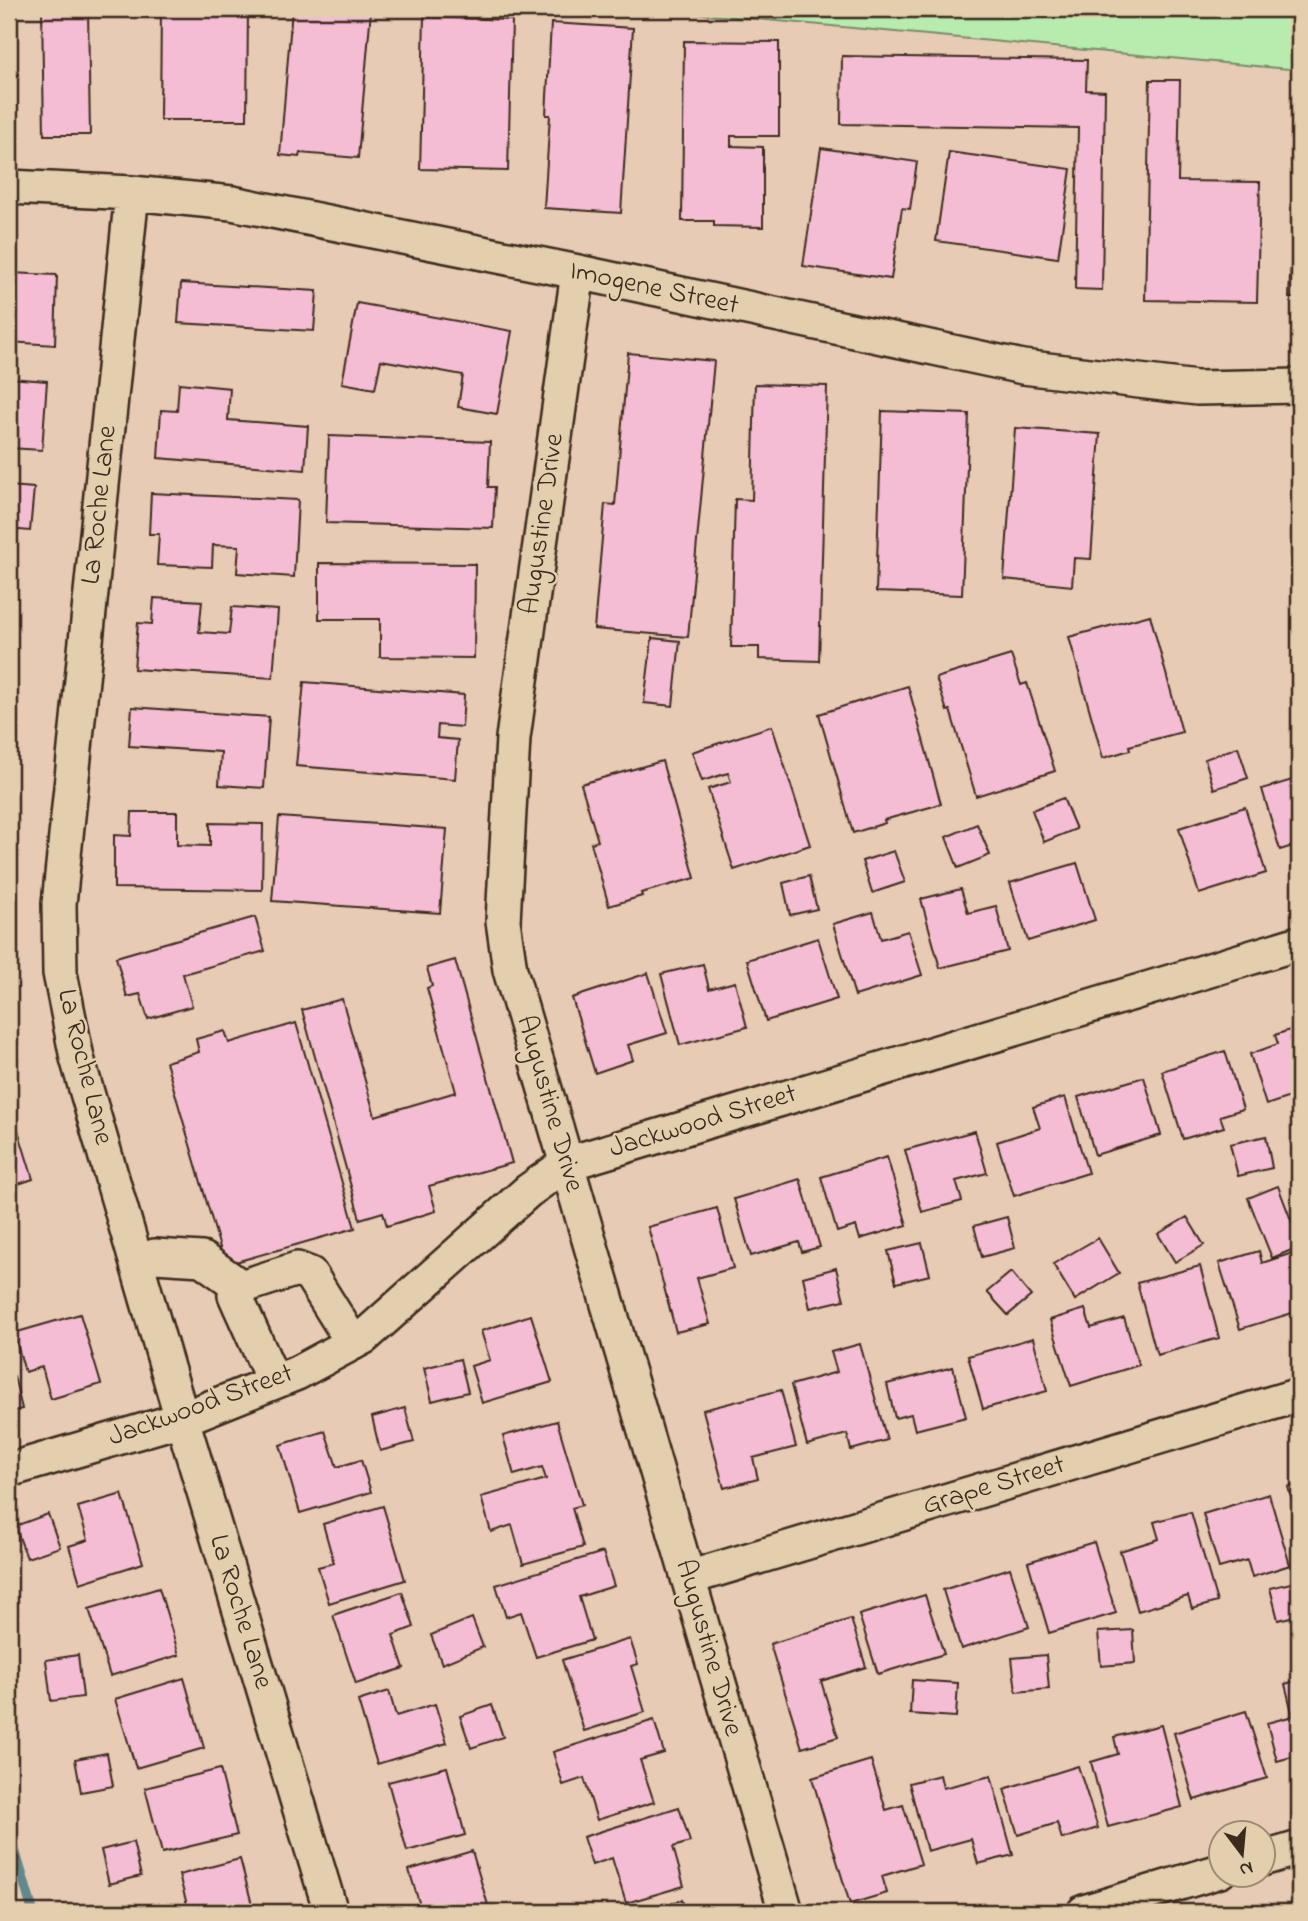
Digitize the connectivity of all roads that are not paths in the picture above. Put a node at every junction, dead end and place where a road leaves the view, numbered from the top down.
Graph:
1 (9, 187) edge
2 (132, 192) junction
3 (578, 272) junction
4 (1299, 386) edge
5 (1299, 943) edge
6 (566, 1164) junction
7 (137, 1263) junction
8 (241, 1287) junction
9 (354, 1343) junction
10 (274, 1382) junction
11 (1299, 1395) edge
12 (181, 1419) junction
13 (9, 1470) edge
14 (688, 1578) junction
15 (1299, 1848) edge
16 (1276, 1855) edge
17 (1206, 1875) edge
18 (331, 1912) edge
19 (786, 1912) edge
20 (1084, 1912) edge

1 - 2 street, Imogene Street
2 - 3 street, Imogene Street
2 - 7 street, La Roche Lane
3 - 4 street, Imogene Street
3 - 6 street, Augustine Drive
5 - 6 street, Jackwood Street
6 - 9 street, Jackwood Street
6 - 14 street, Augustine Drive
7 - 8 street
7 - 12 street, La Roche Lane
8 - 9 street
8 - 10 street
9 - 10 street, Jackwood Street
10 - 12 street, Jackwood Street
11 - 14 street, Grape Street
12 - 13 street, Jackwood Street
12 - 18 street, La Roche Lane
14 - 19 street, Augustine Drive
15 - 16 street
17 - 20 street

